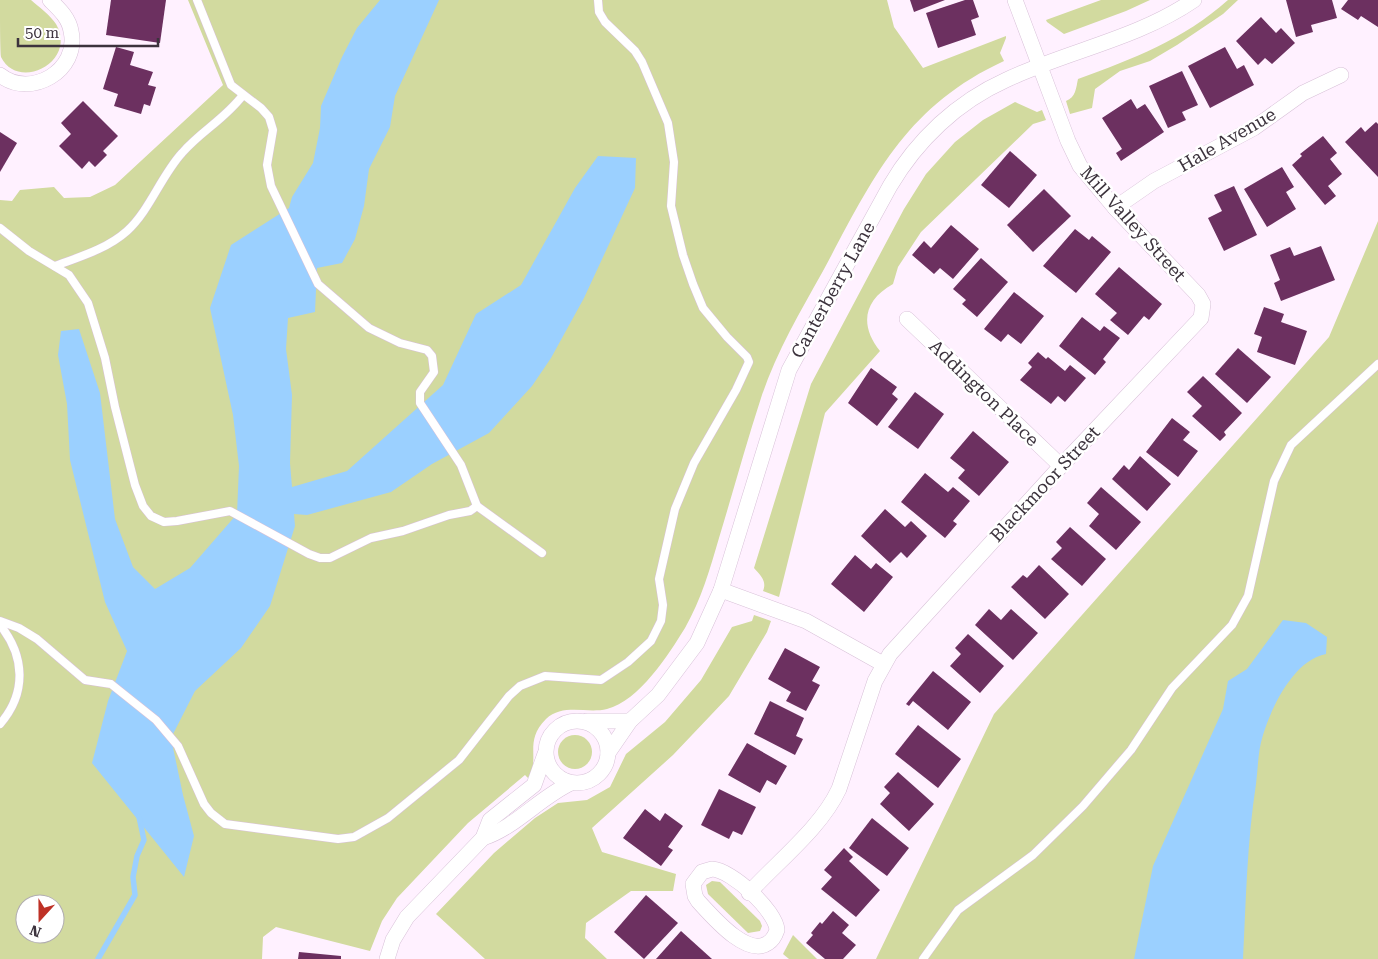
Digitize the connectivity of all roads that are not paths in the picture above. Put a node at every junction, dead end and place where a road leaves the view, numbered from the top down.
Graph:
1 (50, 0) edge
2 (197, 0) edge
3 (598, 0) edge
4 (1015, 0) edge
5 (1194, 0) edge
6 (1040, 67) junction
7 (0, 74) edge
8 (1341, 75) dead end
9 (243, 95) junction
10 (1115, 208) junction
11 (0, 228) edge
12 (54, 266) junction
13 (1202, 304) joint
14 (907, 319) dead end
15 (1378, 364) edge
16 (1061, 466) junction
17 (477, 506) junction
18 (542, 553) dead end
19 (721, 590) junction
20 (0, 621) edge
21 (0, 625) edge
22 (882, 664) junction
23 (630, 721) junction
24 (586, 722) junction
25 (0, 724) edge
26 (608, 753) junction
27 (545, 754) junction
28 (571, 783) junction
29 (482, 838) junction
30 (749, 892) junction
31 (387, 959) edge
32 (923, 959) edge

1 - 7 street
2 - 9 lane
3 - 20 lane
4 - 6 street, Mill Valley Street
5 - 6 street, Canterberry Lane
6 - 10 street, Mill Valley Street
6 - 19 street, Canterberry Lane
8 - 10 street, Hale Avenue
9 - 12 lane
9 - 17 lane
10 - 13 street, Mill Valley Street
11 - 12 lane
12 - 17 lane
13 - 16 street, Blackmoor Street
14 - 16 street, Addington Place
15 - 32 lane
16 - 22 street, Blackmoor Street
17 - 18 lane
19 - 22 street
19 - 23 street, Canterberry Lane
21 - 25 lane
22 - 30 street, Blackmoor Street
23 - 24 street, Canterberry Lane
23 - 26 street, Canterberry Lane
24 - 26 street
24 - 27 street, Canterberry Lane
26 - 28 street, Canterberry Lane
27 - 28 street
27 - 29 street, Canterberry Lane
28 - 29 street, Canterberry Lane
29 - 31 street, Canterberry Lane
30 - 30 street

